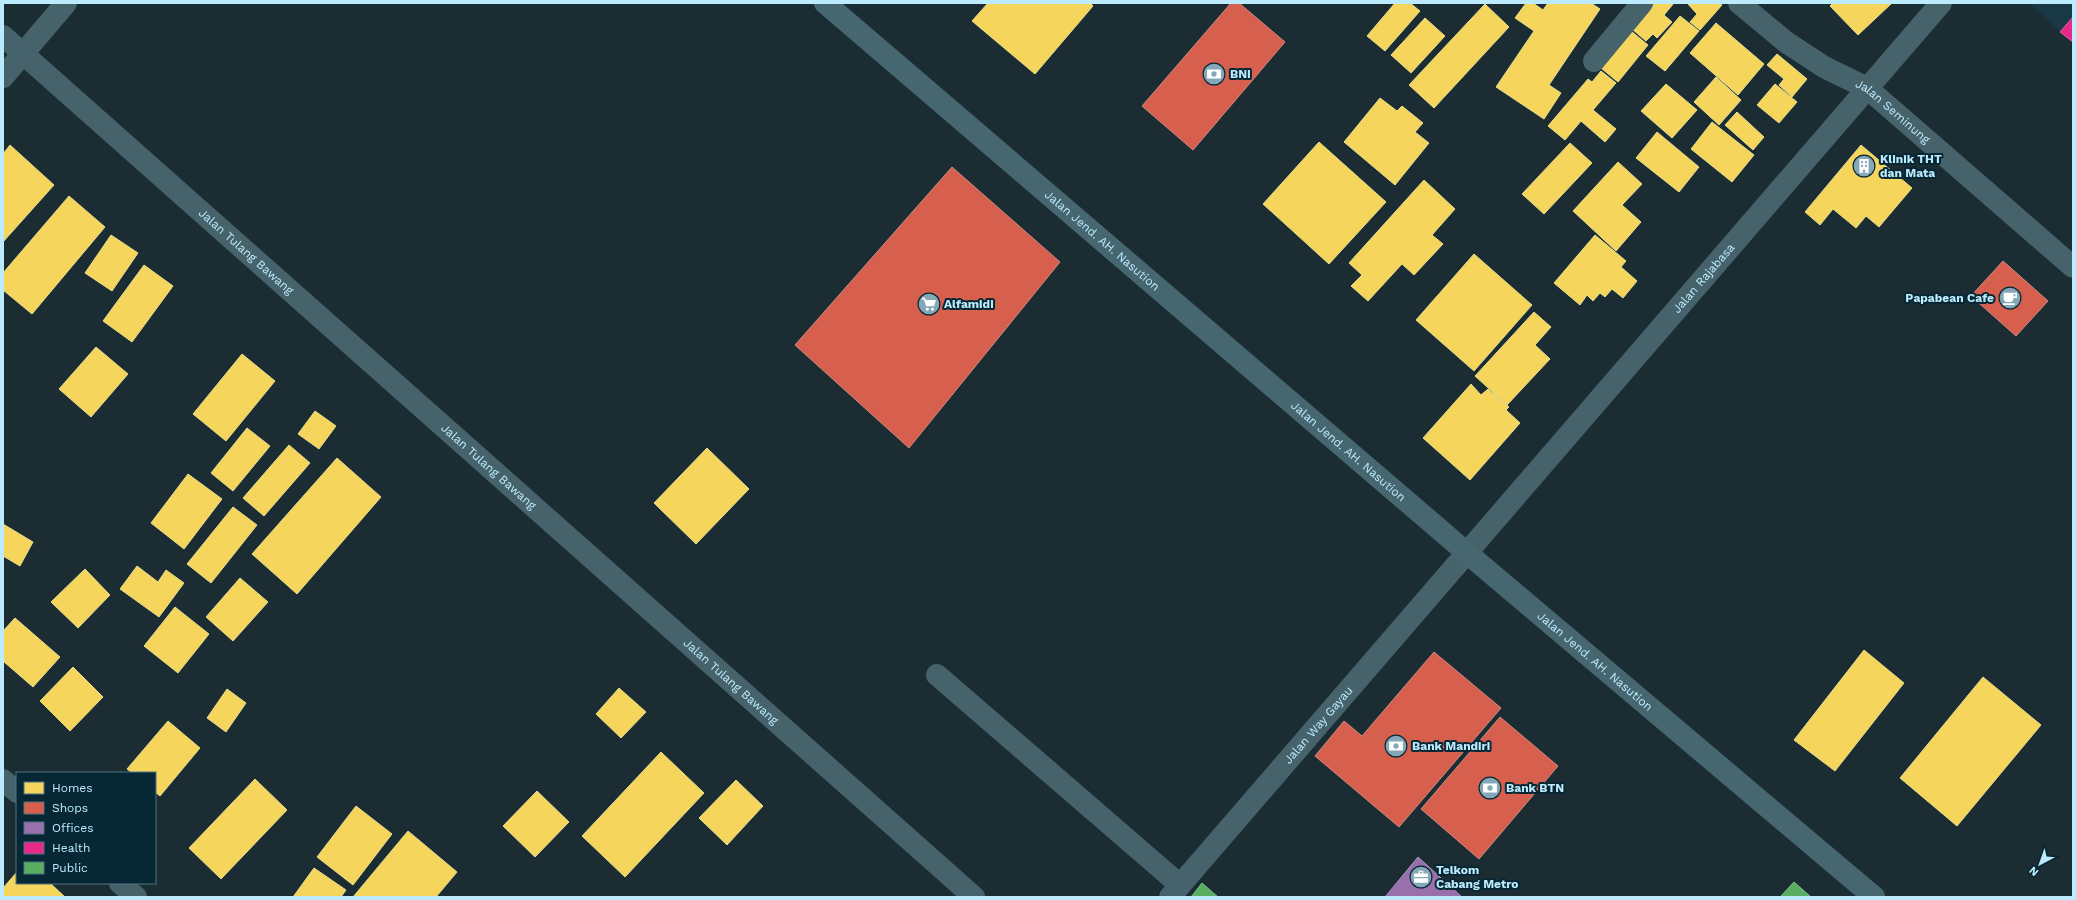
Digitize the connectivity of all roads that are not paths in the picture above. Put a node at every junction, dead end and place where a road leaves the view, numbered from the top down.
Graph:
1 (66, 3) edge
2 (825, 3) edge
3 (1642, 3) edge
4 (1738, 3) edge
5 (1941, 3) edge
6 (3, 36) edge
7 (23, 54) junction
8 (1594, 61) dead end
9 (3, 76) edge
10 (1867, 88) junction
11 (2073, 267) edge
12 (1467, 553) junction
13 (936, 675) dead end
14 (3, 780) edge
15 (16, 791) edge
16 (121, 884) edge
17 (1175, 891) edge
18 (136, 897) edge
19 (974, 897) edge
20 (1874, 897) edge

1 - 7 street
2 - 12 highway, Jalan Jend. AH. Nasution
3 - 8 street
4 - 10 street, Jalan Seminung
5 - 10 street, Jalan Rajabasa
6 - 7 street, Jalan Tulang Bawang
7 - 9 street
7 - 19 street, Jalan Tulang Bawang
10 - 11 street, Jalan Seminung
10 - 12 street, Jalan Rajabasa
12 - 17 street, Jalan Way Gayau
12 - 20 highway, Jalan Jend. AH. Nasution
13 - 17 street
14 - 15 street
16 - 18 street

